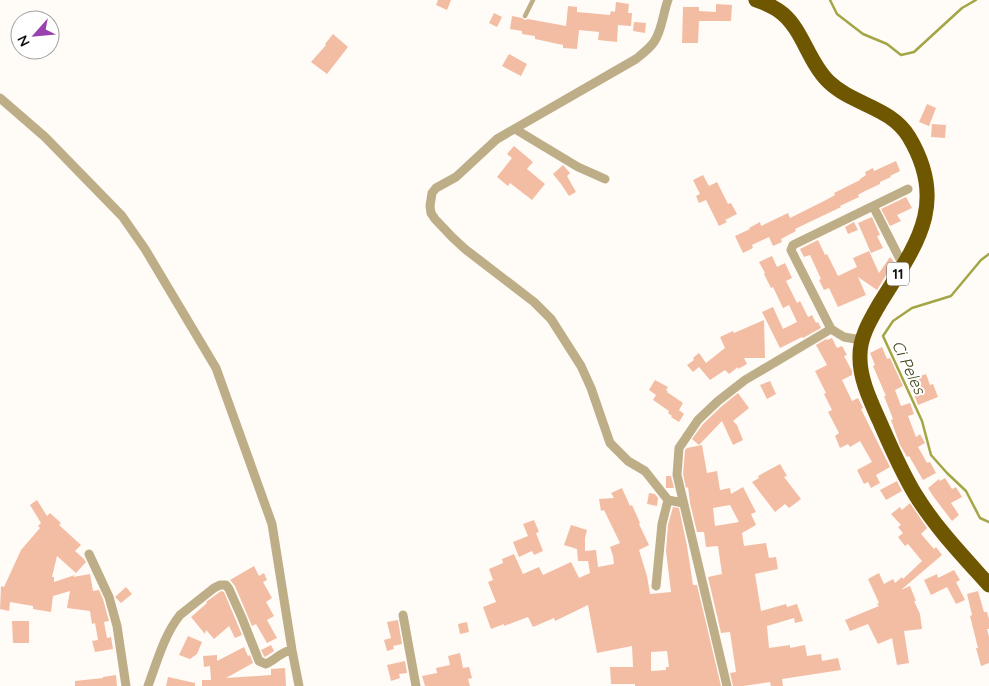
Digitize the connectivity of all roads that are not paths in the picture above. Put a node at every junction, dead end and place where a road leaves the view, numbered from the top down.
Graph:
1 (533, 0) edge
2 (668, 0) edge
3 (756, 0) edge
4 (525, 16) dead end
5 (0, 98) edge
6 (514, 129) junction
7 (604, 179) dead end
8 (908, 189) dead end
9 (873, 206) junction
10 (904, 266) junction
11 (831, 329) junction
12 (861, 340) junction
13 (668, 500) junction
14 (683, 503) junction
15 (89, 554) dead end
16 (989, 585) edge
17 (656, 586) dead end
18 (403, 615) dead end
19 (292, 650) junction
20 (126, 686) edge
21 (148, 686) edge
22 (299, 686) edge
23 (416, 686) edge
24 (727, 686) edge

1 - 4 lane
2 - 6 street
3 - 10 highway, 11
5 - 19 street
6 - 7 street
6 - 13 street
8 - 9 street
9 - 10 street
9 - 11 street
10 - 12 highway, 11
11 - 12 street
11 - 14 street
12 - 16 highway, 11
13 - 14 street
13 - 17 street
14 - 24 street
15 - 20 street
18 - 23 street
19 - 21 street
19 - 22 street

